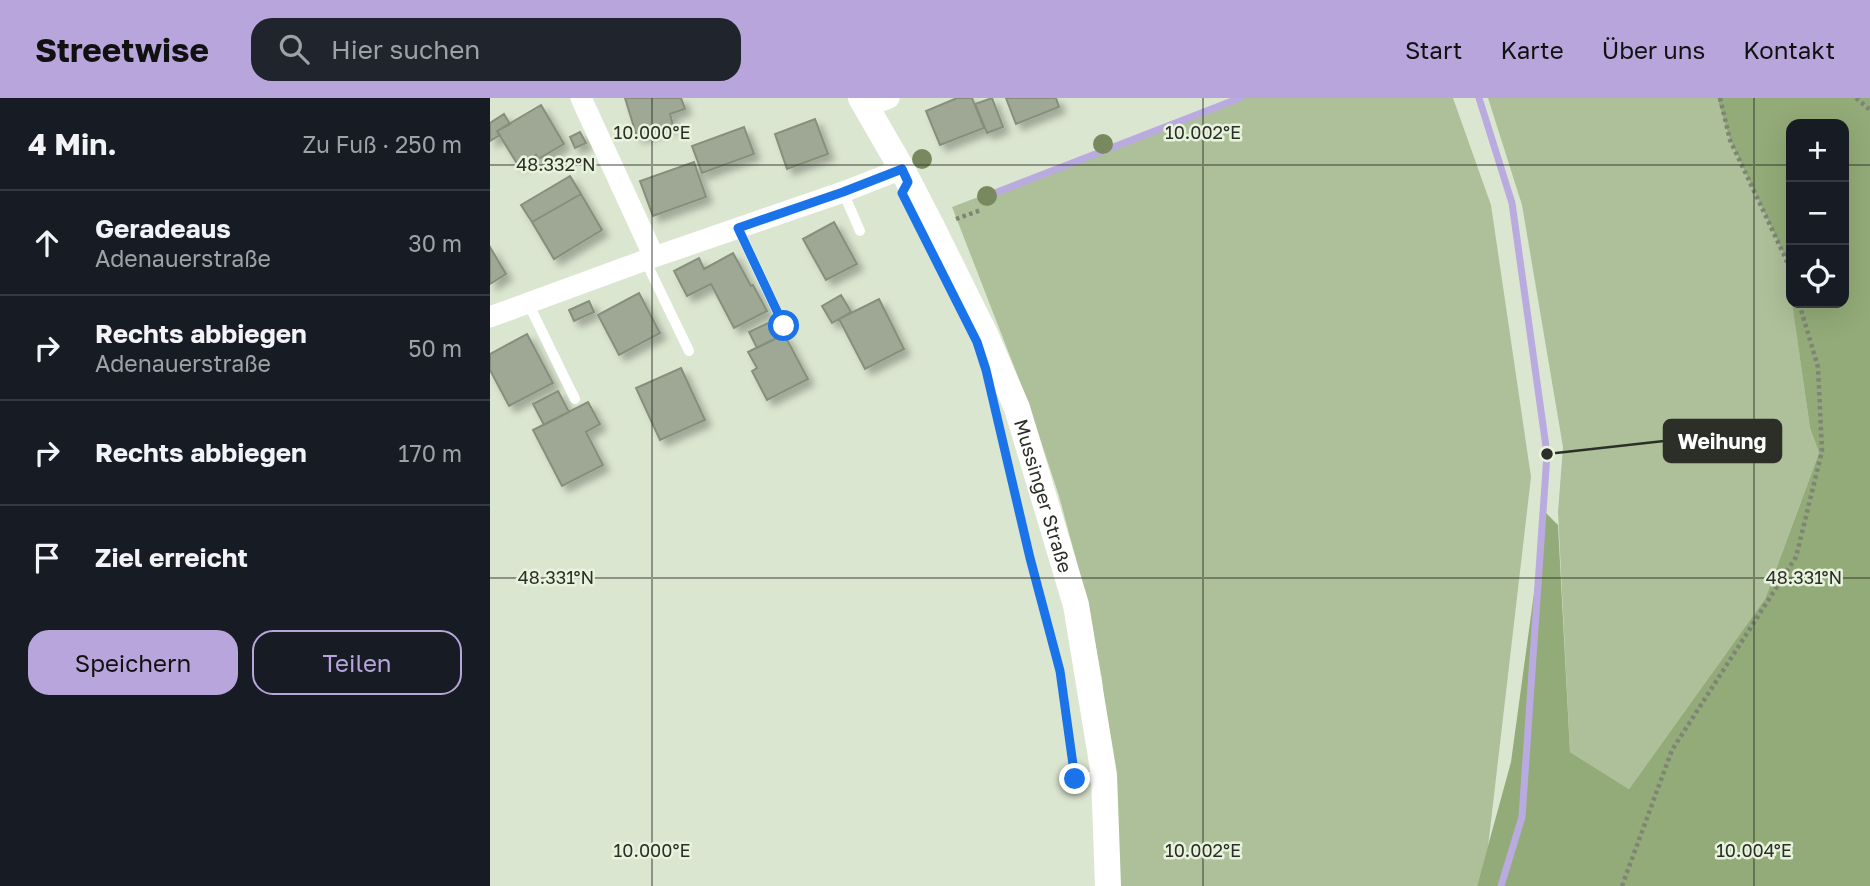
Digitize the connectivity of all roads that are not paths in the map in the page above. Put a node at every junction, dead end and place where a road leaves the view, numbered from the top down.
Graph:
1 (580, 98) edge
2 (872, 101) edge
3 (902, 169) junction
4 (843, 192) junction
5 (738, 228) junction
6 (860, 231) dead end
7 (650, 258) junction
8 (528, 303) junction
9 (490, 317) edge
10 (784, 326) dead end
11 (689, 351) dead end
12 (575, 399) dead end
13 (1104, 775) junction
14 (1075, 779) road end
15 (1108, 886) edge

1 - 7 street
2 - 3 street, Mussinger Straße
3 - 4 street
3 - 13 street, Mussinger Straße
4 - 5 street
4 - 6 lane
5 - 7 street
5 - 10 lane
7 - 8 street
7 - 11 lane
8 - 9 street
8 - 12 lane
13 - 14 lane
13 - 15 street, Mussinger Straße

